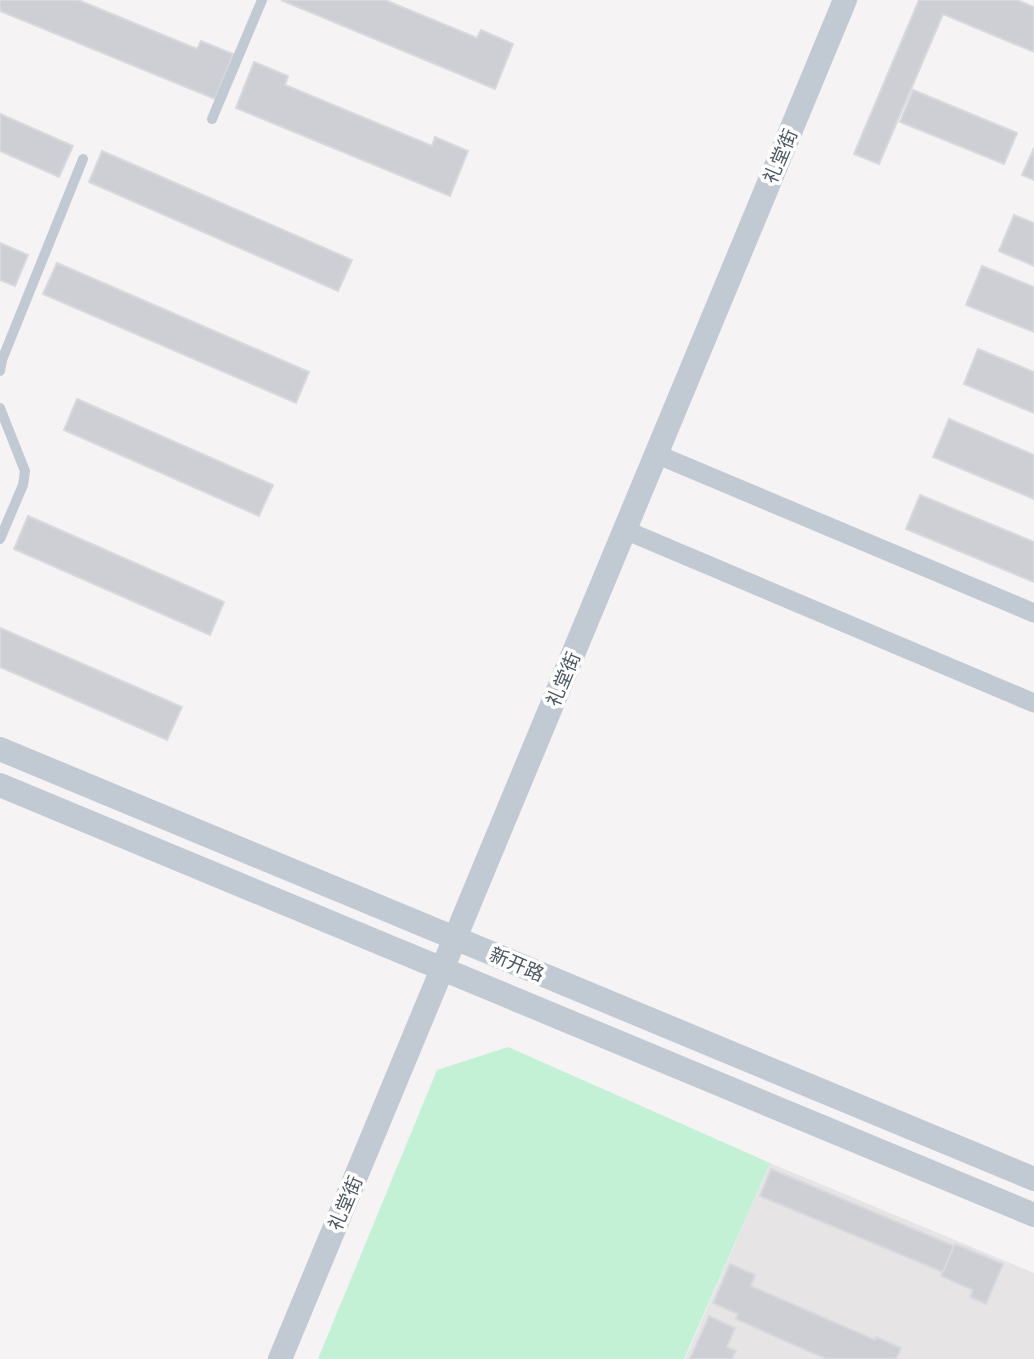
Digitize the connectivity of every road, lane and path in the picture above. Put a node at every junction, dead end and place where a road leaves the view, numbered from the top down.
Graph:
1 (262, 0) edge
2 (845, 0) edge
3 (212, 118) dead end
4 (83, 159) dead end
5 (0, 371) edge
6 (0, 408) edge
7 (656, 454) junction
8 (625, 530) junction
9 (0, 539) edge
10 (1034, 613) edge
11 (1034, 703) edge
12 (0, 749) edge
13 (0, 785) edge
14 (455, 938) junction
15 (442, 969) junction
16 (1034, 1179) edge
17 (1034, 1215) edge
18 (280, 1359) edge

1 - 3 lane
2 - 7 street, 礼堂街
4 - 5 lane
6 - 9 lane
7 - 8 street, 礼堂街
7 - 10 street
8 - 11 street
8 - 14 street, 礼堂街
12 - 14 street, 新开路
13 - 15 street, 新开路
14 - 15 street, 礼堂街
14 - 16 street, 新开路
15 - 17 street, 新开路
15 - 18 street, 礼堂街

